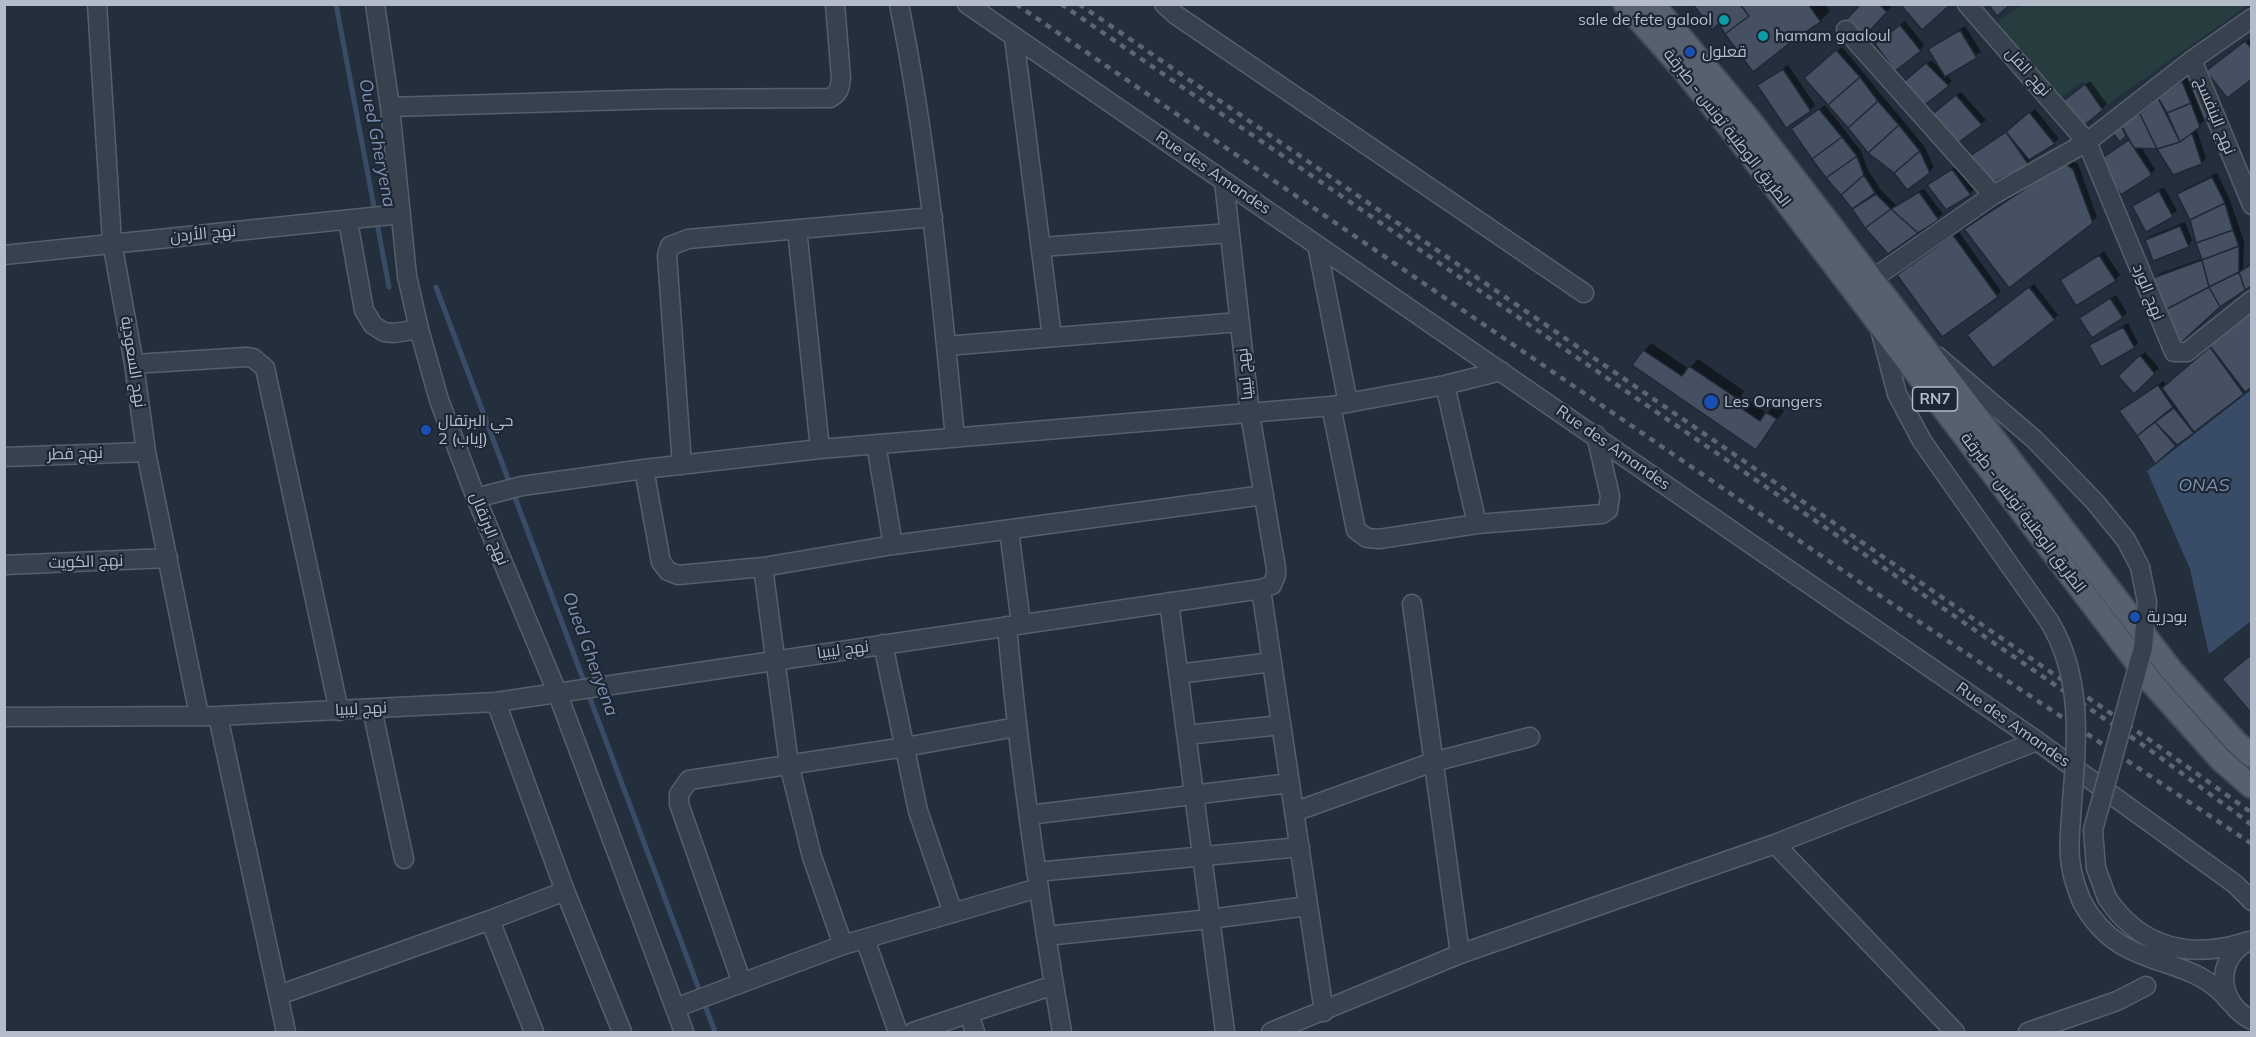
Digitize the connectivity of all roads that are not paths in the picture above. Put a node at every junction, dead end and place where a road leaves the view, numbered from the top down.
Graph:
1 (97, 4) edge
2 (375, 4) edge
3 (835, 4) edge
4 (899, 4) edge
5 (967, 4) edge
6 (1164, 4) edge
7 (1625, 4) edge
8 (1653, 4) edge
9 (1966, 4) edge
10 (2252, 18) edge
11 (1846, 30) dead end
12 (1014, 37) junction
13 (2192, 60) junction
14 (390, 107) junction
15 (2087, 142) junction
16 (1224, 181) junction
17 (1993, 195) junction
18 (2252, 205) edge
19 (398, 214) junction
20 (933, 217) junction
21 (348, 221) junction
22 (797, 229) junction
23 (1230, 233) junction
24 (112, 242) junction
25 (1317, 245) junction
26 (1041, 247) junction
27 (4, 255) edge
28 (1871, 280) junction
29 (1584, 293) dead end
30 (2252, 300) edge
31 (1240, 322) junction
32 (1879, 324) junction
33 (419, 329) junction
34 (1909, 330) junction
35 (1052, 337) junction
36 (946, 346) junction
37 (134, 364) junction
38 (1501, 371) junction
39 (1445, 385) junction
40 (1339, 405) junction
41 (1250, 414) junction
42 (1596, 435) junction
43 (955, 438) junction
44 (876, 444) junction
45 (820, 448) junction
46 (146, 452) junction
47 (4, 457) edge
48 (682, 465) junction
49 (644, 469) junction
50 (1264, 495) junction
51 (476, 498) junction
52 (1477, 524) junction
53 (1008, 530) junction
54 (892, 545) junction
55 (168, 558) junction
56 (4, 565) edge
57 (763, 567) junction
58 (1261, 589) junction
59 (1169, 602) junction
60 (1412, 604) dead end
61 (1014, 625) junction
62 (883, 645) junction
63 (775, 660) junction
64 (1272, 662) junction
65 (1178, 674) junction
66 (564, 691) junction
67 (496, 702) junction
68 (372, 709) junction
69 (339, 711) junction
70 (199, 716) junction
71 (218, 716) junction
72 (4, 717) edge
73 (1281, 725) junction
74 (1016, 727) junction
75 (1186, 735) junction
76 (1530, 737) dead end
77 (2037, 741) junction
78 (905, 747) junction
79 (2252, 756) edge
80 (1433, 762) junction
81 (789, 764) junction
82 (1290, 783) junction
83 (2250, 784) edge
84 (1194, 795) junction
85 (1294, 812) junction
86 (1029, 815) junction
87 (1775, 844) junction
88 (1300, 847) junction
89 (1202, 855) junction
90 (404, 860) dead end
91 (1037, 880) junction
92 (565, 891) junction
93 (2252, 901) edge
94 (1308, 906) junction
95 (953, 913) junction
96 (1210, 919) junction
97 (490, 920) junction
98 (1046, 936) junction
99 (865, 939) junction
100 (2250, 940) edge
101 (843, 945) junction
102 (1460, 954) junction
103 (736, 985) junction
104 (1054, 985) junction
105 (2146, 986) dead end
106 (279, 995) junction
107 (2229, 1002) junction
108 (682, 1005) junction
109 (1324, 1012) junction
110 (969, 1014) junction
111 (2252, 1020) edge
112 (286, 1032) edge
113 (534, 1032) edge
114 (622, 1032) edge
115 (684, 1032) edge
116 (898, 1032) edge
117 (913, 1032) edge
118 (975, 1032) edge
119 (1062, 1032) edge
120 (1226, 1032) edge
121 (1272, 1032) edge
122 (1955, 1032) edge
123 (2028, 1032) edge

1 - 24 street, نهج السعودية
2 - 14 street, نهج البرتقال
3 - 14 street
4 - 20 street
5 - 12 street, Rue des Amandes
6 - 29 street
7 - 32 main road, الطريق الوطنية تونس - طبرقة / RN7
8 - 28 main road, الطريق الوطنية تونس - طبرقة / RN7
9 - 15 street, نهج الفل
10 - 13 street
11 - 17 street
12 - 16 street, Rue des Amandes
12 - 26 street
13 - 15 street
13 - 18 street, نهج البنفسج
14 - 19 street, نهج البرتقال
15 - 17 street
15 - 30 street, نهج الورد
16 - 23 street, نهج ليبيا
16 - 25 street, Rue des Amandes
17 - 28 street
19 - 21 street, نهج الأردن
19 - 33 street, نهج البرتقال
20 - 22 street
20 - 36 street
21 - 24 street, نهج الأردن
21 - 33 street
22 - 45 street
22 - 48 street
23 - 26 street
23 - 31 street, نهج ليبيا
24 - 27 street, نهج الأردن
24 - 37 street, نهج السعودية
25 - 38 street, Rue des Amandes
25 - 40 street
26 - 35 street
28 - 34 main road, الطريق الوطنية تونس - طبرقة / RN7
31 - 35 street
31 - 41 street, نهج ليبيا
32 - 83 main road, الطريق الوطنية تونس - طبرقة / RN7
32 - 107 street, bridge
33 - 51 street, نهج البرتقال
34 - 79 main road, الطريق الوطنية تونس - طبرقة / RN7
34 - 100 street, bridge
35 - 36 street
36 - 43 street
37 - 46 street, نهج السعودية
37 - 69 street
38 - 39 street
38 - 42 street, Rue des Amandes
39 - 40 street
39 - 52 street
40 - 41 street
40 - 52 street
41 - 43 street
41 - 50 street, نهج ليبيا
42 - 52 street
42 - 77 street, Rue des Amandes
43 - 44 street
44 - 45 street
44 - 54 street
45 - 48 street
46 - 47 street, نهج قطر
46 - 55 street, نهج السعودية
48 - 49 street
49 - 51 street
49 - 57 street
50 - 53 street
50 - 58 street, نهج ليبيا
51 - 66 street, نهج البرتقال
53 - 54 street
53 - 61 street
54 - 57 street
55 - 56 street, نهج الكويت
55 - 70 street, نهج السعودية
57 - 63 street
58 - 59 street, نهج ليبيا
58 - 64 street
59 - 61 street, نهج ليبيا
59 - 65 street
60 - 80 street
61 - 62 street, نهج ليبيا
61 - 74 street
62 - 63 street, نهج ليبيا
62 - 78 street
63 - 66 street, نهج ليبيا
63 - 81 street
64 - 65 street
64 - 73 street
65 - 75 street
66 - 67 street, نهج ليبيا
66 - 108 street, نهج البرتقال
67 - 68 street, نهج ليبيا
67 - 92 street
68 - 69 street, نهج ليبيا
68 - 90 street
69 - 71 street, نهج ليبيا
70 - 71 street, نهج ليبيا
70 - 72 street, نهج ليبيا
71 - 106 street
73 - 75 street
73 - 82 street
74 - 78 street
74 - 86 street
75 - 84 street
76 - 80 street
77 - 87 street
77 - 93 street, Rue des Amandes
78 - 81 street
78 - 95 street
80 - 85 street
80 - 102 street
81 - 101 street
81 - 103 street
82 - 84 street
82 - 85 street
84 - 86 street
84 - 89 street
85 - 88 street
86 - 91 street
87 - 102 street
87 - 122 street
88 - 89 street
88 - 94 street
89 - 91 street
89 - 96 street
91 - 95 street
91 - 98 street
92 - 97 street
92 - 114 street
94 - 96 street
94 - 109 street
95 - 99 street
96 - 98 street
96 - 120 street
97 - 106 street
97 - 113 street
98 - 104 street
99 - 101 street
99 - 116 street
100 - 107 street
101 - 103 street
102 - 109 street
103 - 108 street
104 - 110 street
104 - 119 street
105 - 123 street
106 - 112 street
107 - 111 street
108 - 115 street, نهج البرتقال
109 - 121 street
110 - 117 street
110 - 118 street

